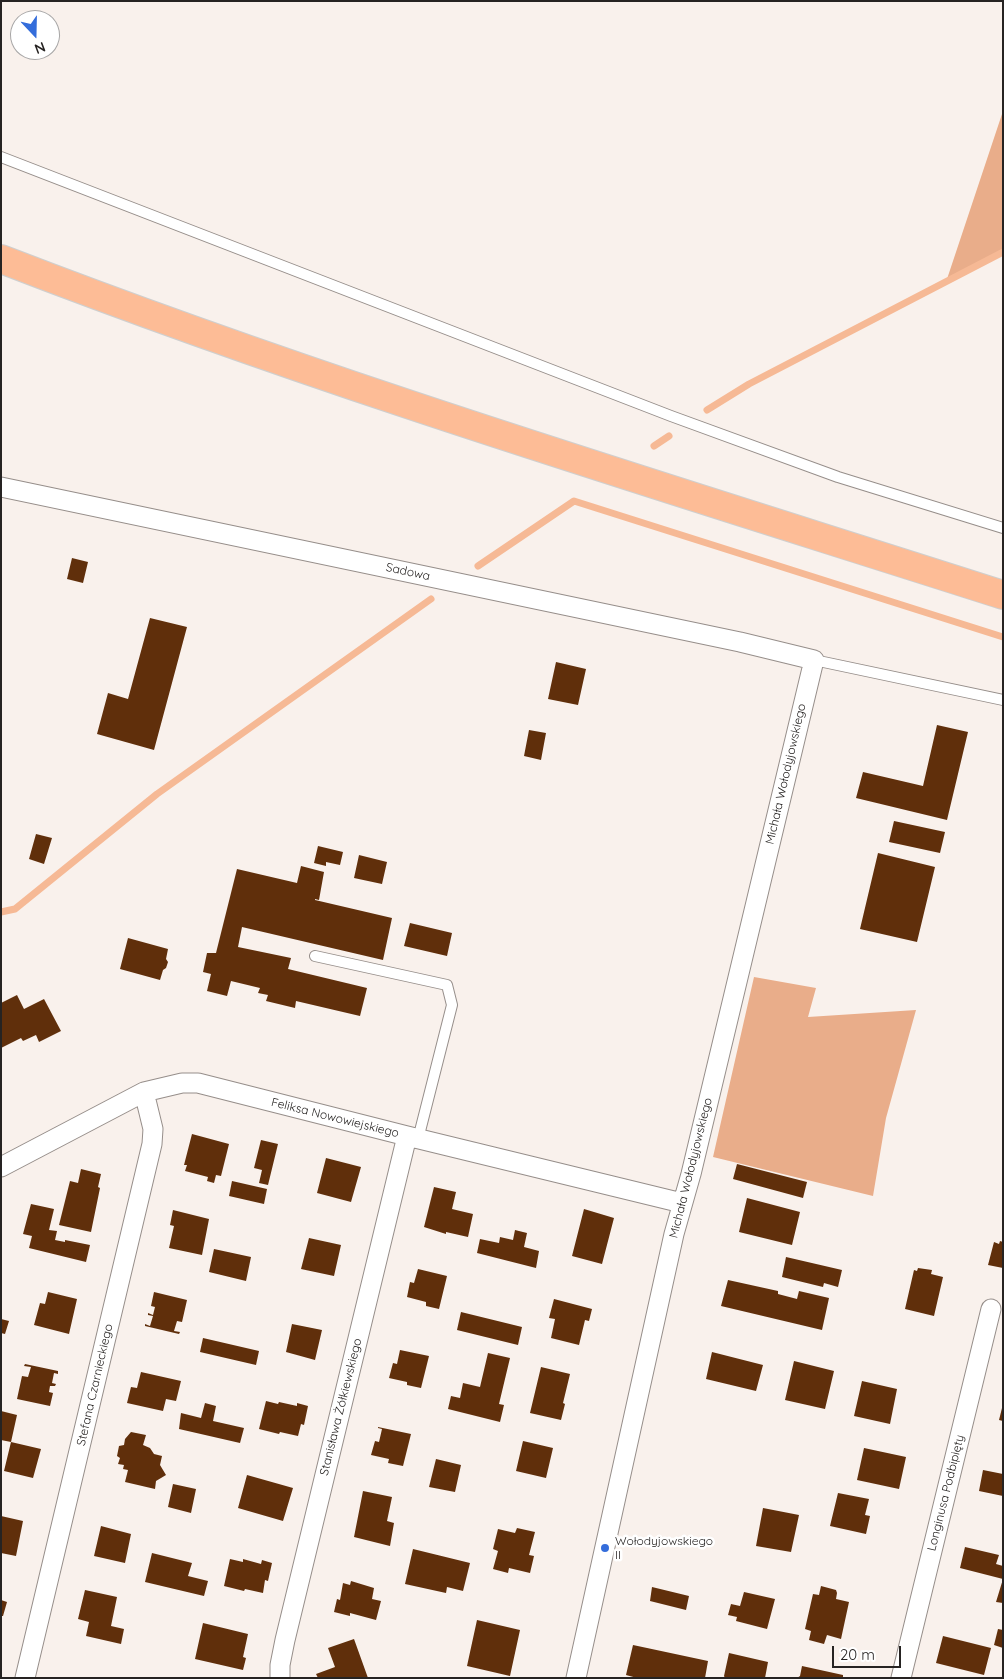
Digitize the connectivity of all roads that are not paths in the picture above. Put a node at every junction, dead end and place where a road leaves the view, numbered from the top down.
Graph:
1 (1, 157) edge
2 (1, 259) edge
3 (1, 487) edge
4 (1003, 528) edge
5 (1003, 595) edge
6 (814, 660) junction
7 (1003, 700) edge
8 (315, 956) dead end
9 (144, 1092) junction
10 (413, 1137) junction
11 (1, 1167) edge
12 (682, 1203) junction
13 (991, 1309) dead end
14 (25, 1678) edge
15 (280, 1678) edge
16 (576, 1678) edge
17 (901, 1678) edge

1 - 4 lane
2 - 5 highway
3 - 6 street, Sadowa
6 - 7 lane
6 - 12 street, Michała Wołodyjowskiego
8 - 10 lane
9 - 10 street, Feliksa Nowowiejskiego
9 - 11 street, Feliksa Nowowiejskiego
9 - 14 street, Stefana Czarnieckiego
10 - 12 street, Feliksa Nowowiejskiego
10 - 15 street, Stanisława Żółkiewskiego
12 - 16 street, Michała Wołodyjowskiego
13 - 17 street, Longinusa Podbipięty

